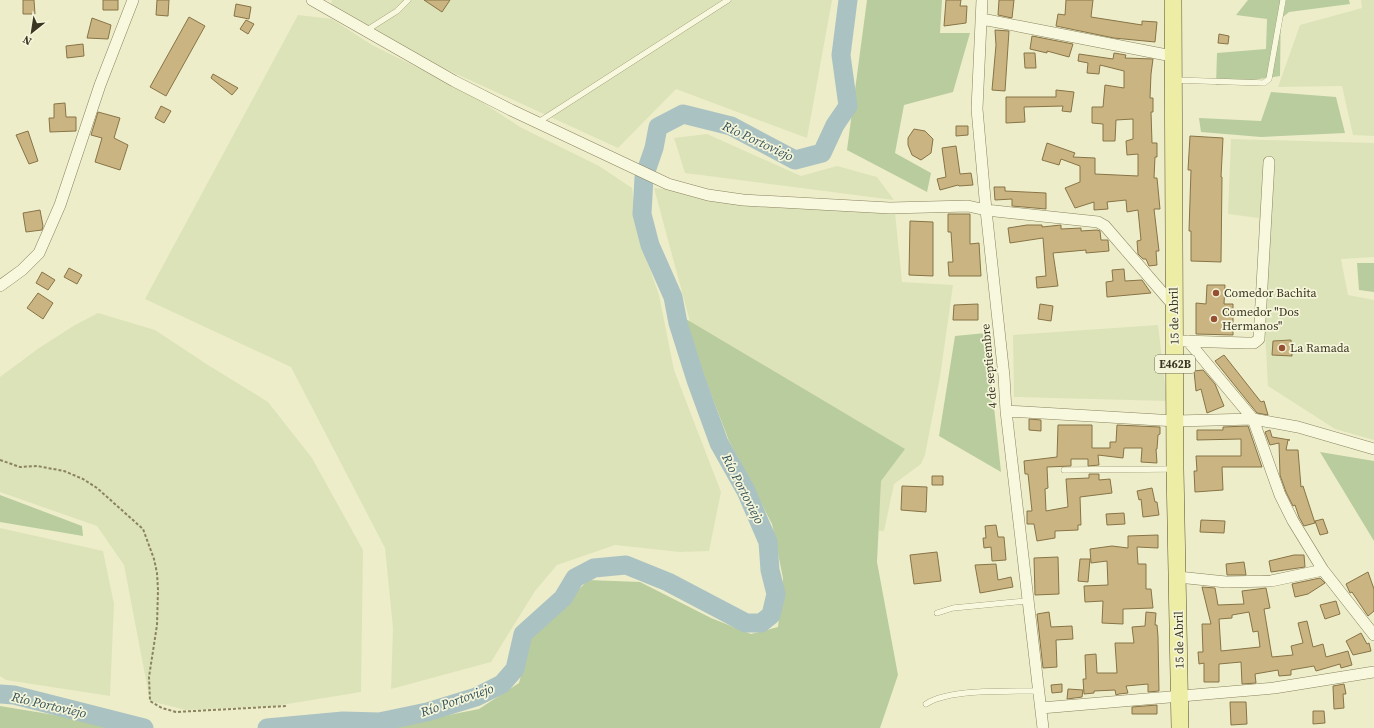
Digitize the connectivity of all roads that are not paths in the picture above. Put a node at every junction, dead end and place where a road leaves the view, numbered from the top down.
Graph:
1 (133, 0) edge
2 (312, 0) edge
3 (408, 0) edge
4 (728, 0) edge
5 (982, 0) edge
6 (1173, 0) edge
7 (1283, 0) edge
8 (982, 19) junction
9 (367, 30) junction
10 (1172, 56) junction
11 (1172, 80) junction
12 (537, 123) junction
13 (1269, 162) dead end
14 (986, 210) junction
15 (13, 276) junction
16 (0, 277) edge
17 (0, 286) edge
18 (1174, 306) junction
19 (1181, 341) junction
20 (1006, 411) junction
21 (1253, 419) junction
22 (1176, 421) junction
23 (1374, 449) edge
24 (1175, 468) junction
25 (1064, 470) dead end
26 (1323, 570) junction
27 (1178, 577) junction
28 (1027, 601) junction
29 (937, 613) dead end
30 (1374, 635) edge
31 (1374, 672) edge
32 (1039, 691) junction
33 (1180, 697) junction
34 (926, 704) dead end
35 (1041, 708) junction
36 (1043, 728) edge
37 (1180, 728) edge

1 - 15 street
2 - 9 street
3 - 9 lane
4 - 12 lane
5 - 8 street, 4 de septiembre
6 - 10 main road, 15 de Abril / E462B
7 - 11 lane
8 - 10 street
8 - 14 street, 4 de septiembre
9 - 12 street
10 - 11 main road, 15 de Abril / E462B
11 - 18 main road, 15 de Abril / E462B
12 - 14 street
13 - 19 street
14 - 18 street
14 - 20 street, 4 de septiembre
15 - 16 street
15 - 17 street
18 - 19 main road, 15 de Abril / E462B
19 - 21 street
19 - 22 main road, 15 de Abril / E462B
20 - 22 street
20 - 28 street, 4 de septiembre
21 - 22 street
21 - 23 street
21 - 26 street
22 - 24 main road, 15 de Abril / E462B
24 - 25 lane
24 - 27 main road, 15 de Abril / E462B
26 - 27 street
26 - 30 street
27 - 33 main road, 15 de Abril / E462B
28 - 29 lane
28 - 32 street, 4 de septiembre
31 - 33 street
32 - 34 lane
32 - 35 street, 4 de septiembre
33 - 35 street
33 - 37 main road, 15 de Abril / E462B
35 - 36 street, 4 de septiembre

